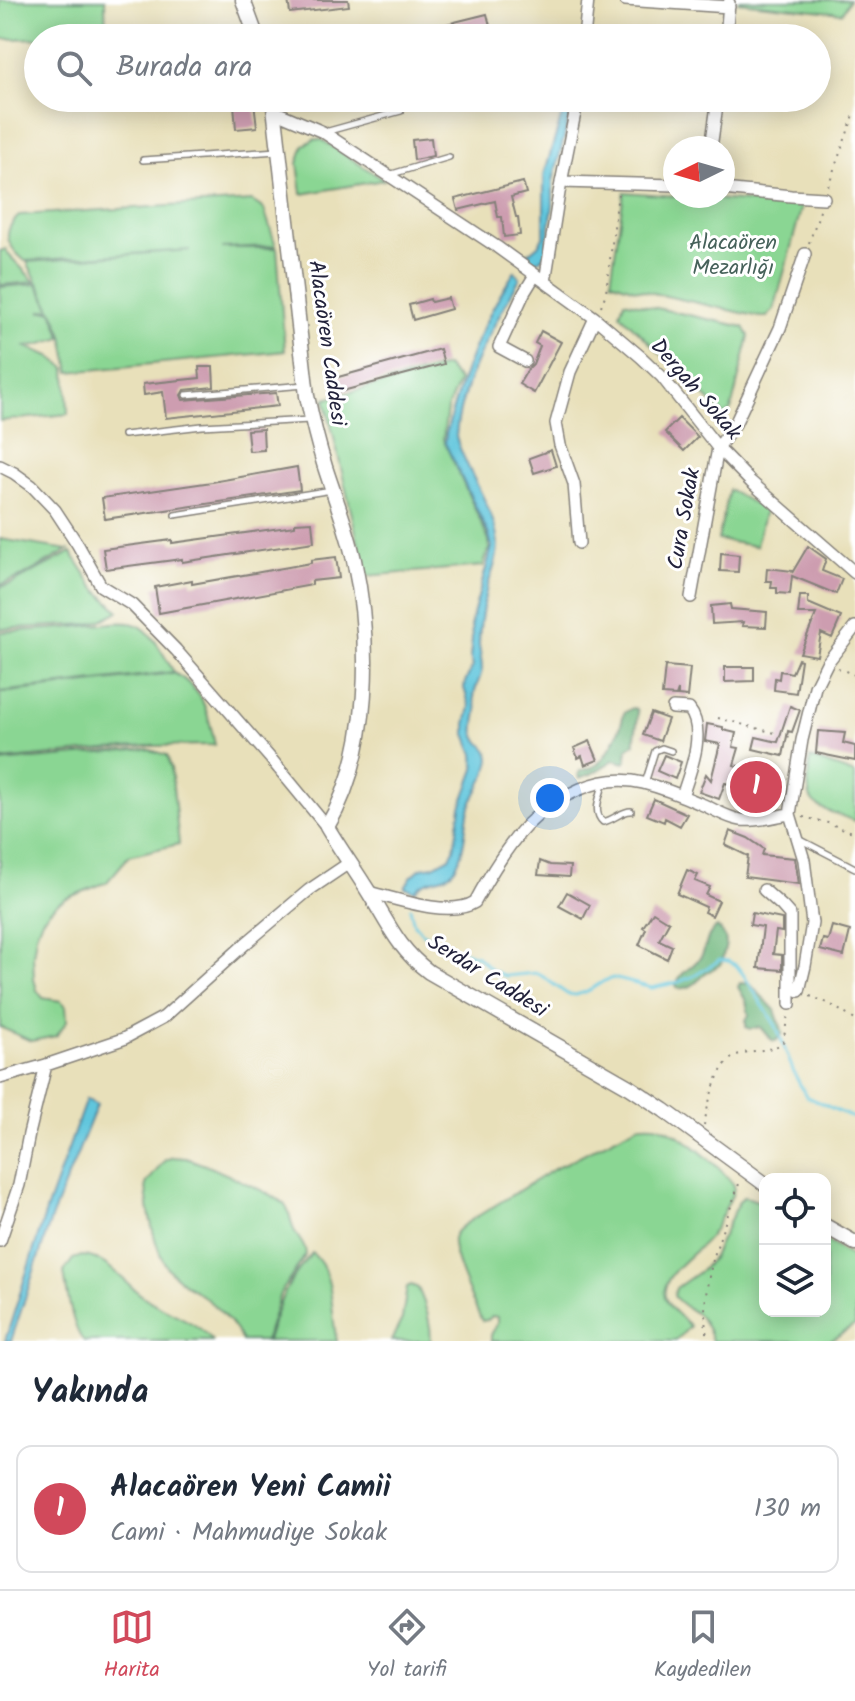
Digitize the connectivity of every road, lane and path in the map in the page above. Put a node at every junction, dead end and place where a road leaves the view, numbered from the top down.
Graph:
1 (243, 0) edge
2 (588, 0) edge
3 (625, 0) edge
4 (729, 4) edge
5 (252, 24) edge
6 (585, 24) edge
7 (727, 24) edge
8 (276, 112) edge
9 (287, 112) edge
10 (397, 112) edge
11 (575, 112) edge
12 (716, 112) edge
13 (855, 112) edge
14 (323, 132) junction
15 (713, 136) edge
16 (280, 151) junction
17 (449, 157) dead end
18 (143, 160) dead end
19 (387, 176) junction
20 (561, 182) junction
21 (620, 182) junction
22 (663, 184) edge
23 (735, 190) edge
24 (824, 198) junction
25 (454, 219) joint
26 (805, 254) joint
27 (538, 277) junction
28 (595, 318) junction
29 (525, 361) dead end
30 (305, 385) junction
31 (186, 395) dead end
32 (312, 420) junction
33 (124, 435) dead end
34 (718, 448) junction
35 (0, 466) edge
36 (333, 490) junction
37 (175, 515) dead end
38 (579, 543) dead end
39 (855, 573) edge
40 (691, 597) dead end
41 (855, 627) edge
42 (827, 663) junction
43 (855, 675) edge
44 (673, 708) dead end
45 (718, 718) dead end
46 (802, 740) junction
47 (671, 751) dead end
48 (603, 782) junction
49 (645, 783) junction
50 (682, 796) junction
51 (631, 811) dead end
52 (790, 814) junction
53 (327, 827) junction
54 (855, 833) edge
55 (799, 839) junction
56 (349, 863) junction
57 (855, 868) edge
58 (764, 890) dead end
59 (369, 892) junction
60 (799, 991) joint
61 (790, 1004) joint
62 (855, 1020) edge
63 (46, 1065) junction
64 (0, 1078) edge
65 (702, 1137) junction
66 (744, 1168) junction
67 (759, 1179) edge
68 (831, 1229) edge
69 (0, 1241) edge
70 (855, 1243) edge
71 (708, 1341) edge

1 - 5 street
2 - 6 street
3 - 4 street
4 - 7 street
8 - 16 street, Alacaören Caddesi
9 - 14 street, Alacaören Caddesi
10 - 14 lane
11 - 20 street
12 - 15 street
13 - 24 path
14 - 19 street, Alacaören Caddesi
16 - 18 lane
16 - 30 street, Alacaören Caddesi
17 - 19 lane
19 - 25 street, Alacaören Caddesi
20 - 21 street
20 - 27 street
21 - 22 street
21 - 28 path
23 - 24 street
24 - 26 path
25 - 27 street, Dergah Sokak
26 - 34 street
27 - 28 street, Dergah Sokak
27 - 29 street
28 - 34 street, Dergah Sokak
28 - 38 street
30 - 31 lane
30 - 32 street, Alacaören Caddesi
32 - 33 lane
32 - 36 street, Alacaören Caddesi
34 - 39 street, Dergah Sokak
34 - 40 street, Cura Sokak
35 - 53 street
36 - 37 lane
36 - 53 street, Alacaören Caddesi
41 - 42 street
42 - 43 path
42 - 46 street
44 - 50 street
45 - 46 path
46 - 52 street
47 - 49 lane
48 - 49 street
48 - 51 lane
48 - 59 street
49 - 50 street
50 - 52 street
52 - 54 path
52 - 55 street
53 - 56 street, Serdar Caddesi
55 - 57 lane
55 - 60 street
56 - 59 street, Serdar Caddesi
56 - 63 street
58 - 61 street
59 - 65 street, Serdar Caddesi
60 - 62 path
61 - 65 path
63 - 64 street
63 - 69 street
65 - 66 street, Serdar Caddesi
66 - 67 street, Serdar Caddesi
66 - 71 path
68 - 70 street

